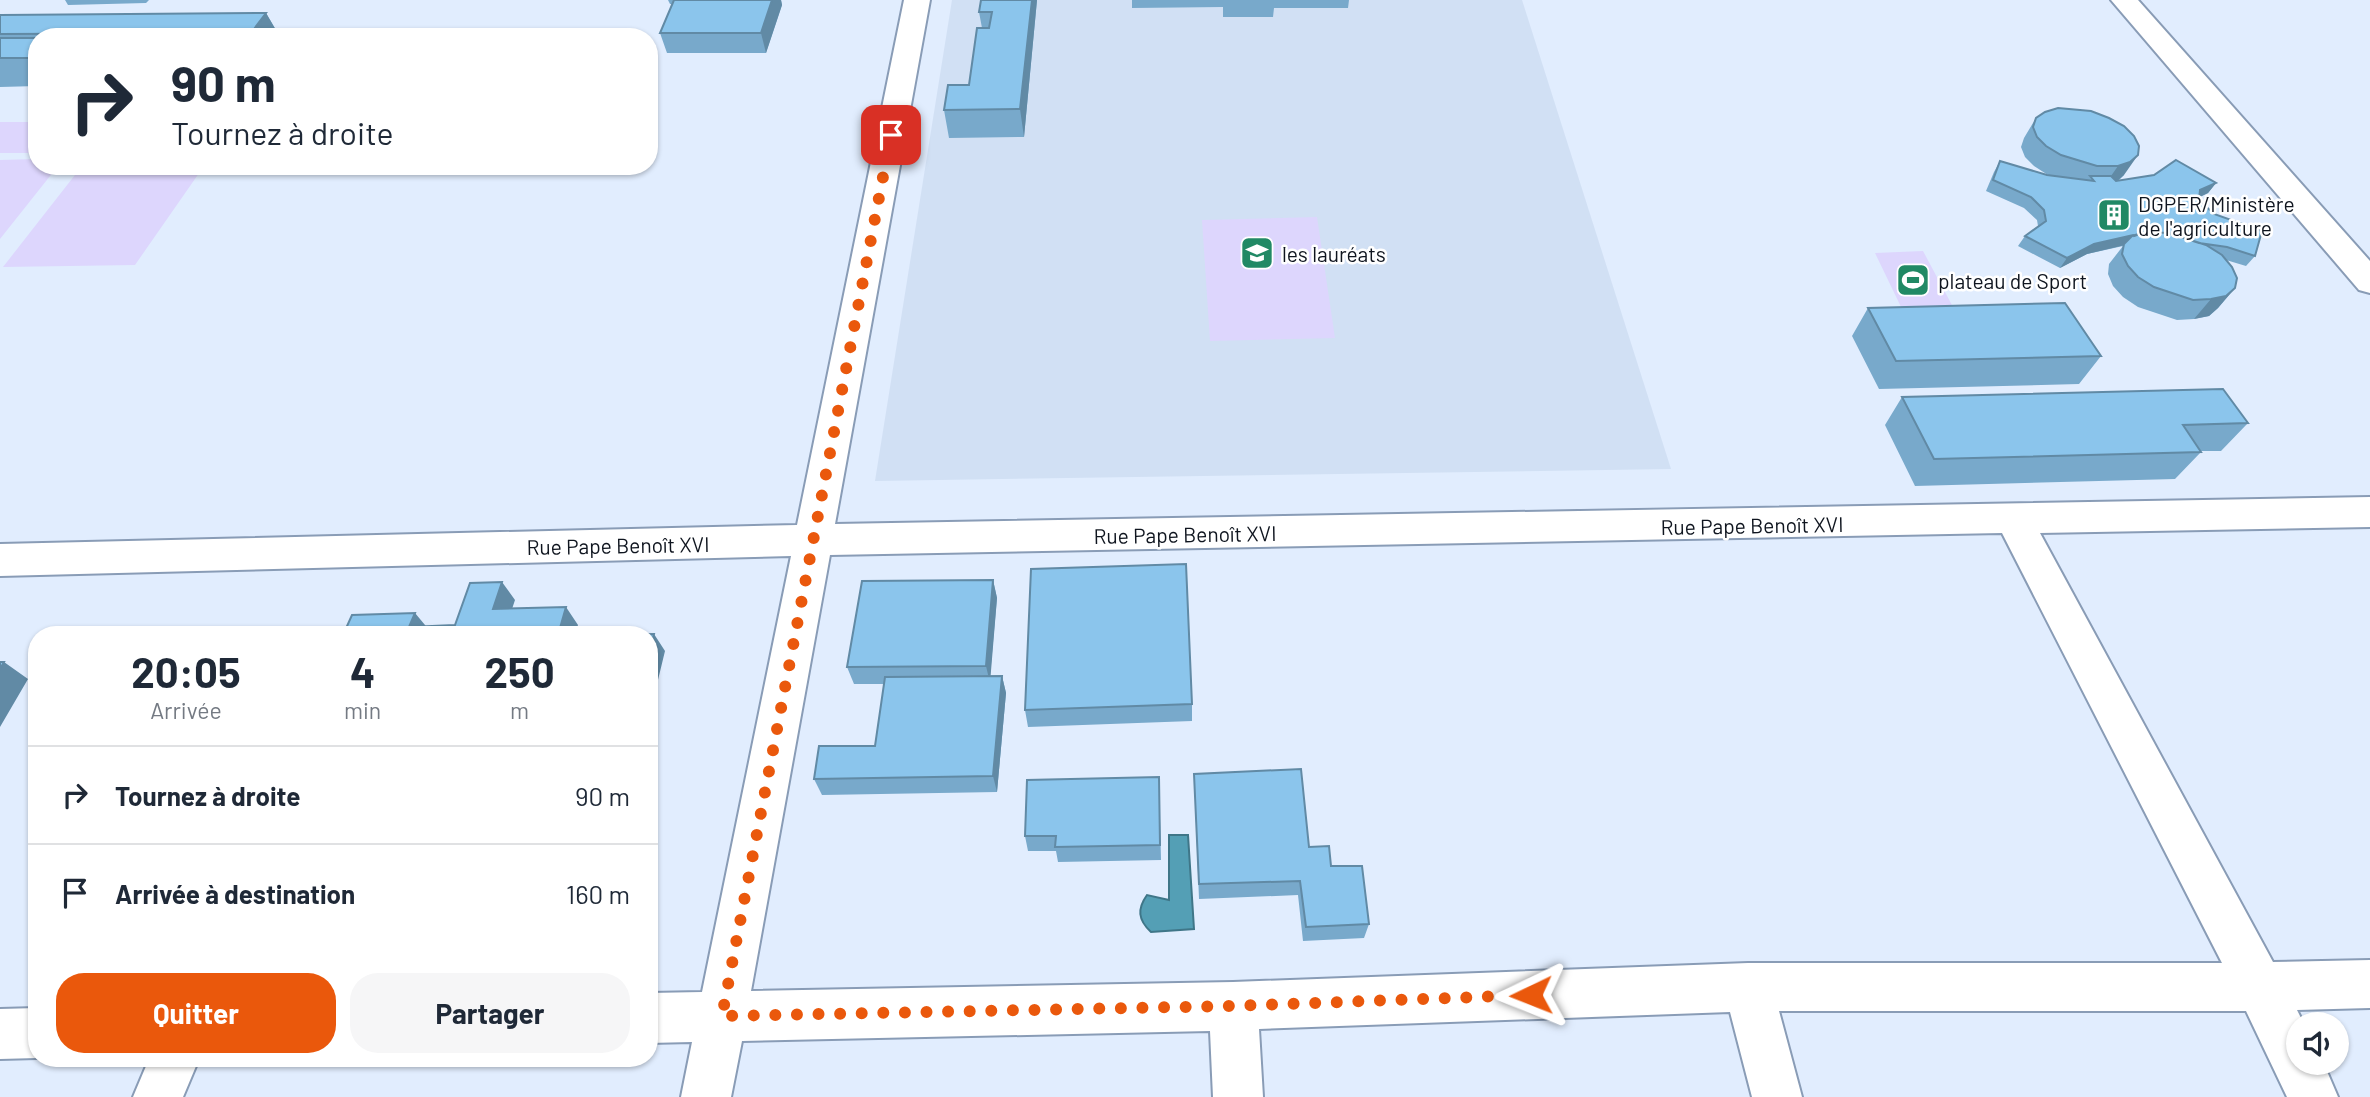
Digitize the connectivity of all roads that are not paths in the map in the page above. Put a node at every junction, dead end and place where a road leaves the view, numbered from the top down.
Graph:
1 (917, 0) edge
2 (2124, 0) edge
3 (2370, 282) edge
4 (2370, 512) edge
5 (2014, 520) junction
6 (813, 540) junction
7 (0, 560) edge
8 (2370, 984) edge
9 (1748, 987) junction
10 (2260, 987) junction
11 (1233, 1006) junction
12 (722, 1016) junction
13 (658, 1018) edge
14 (28, 1033) edge
15 (0, 1034) edge
16 (171, 1067) edge
17 (158, 1097) edge
18 (706, 1097) edge
19 (1238, 1097) edge
20 (1777, 1097) edge
21 (2313, 1097) edge

1 - 6 street
2 - 3 street
4 - 5 street, Rue Pape Benoît XVI
5 - 6 street, Rue Pape Benoît XVI
5 - 10 street
6 - 7 street, Rue Pape Benoît XVI
6 - 12 street
8 - 10 street
9 - 10 street
9 - 11 street
9 - 20 street
10 - 21 street
11 - 12 street
11 - 19 street
12 - 13 street
12 - 18 street
14 - 15 street
16 - 17 street

